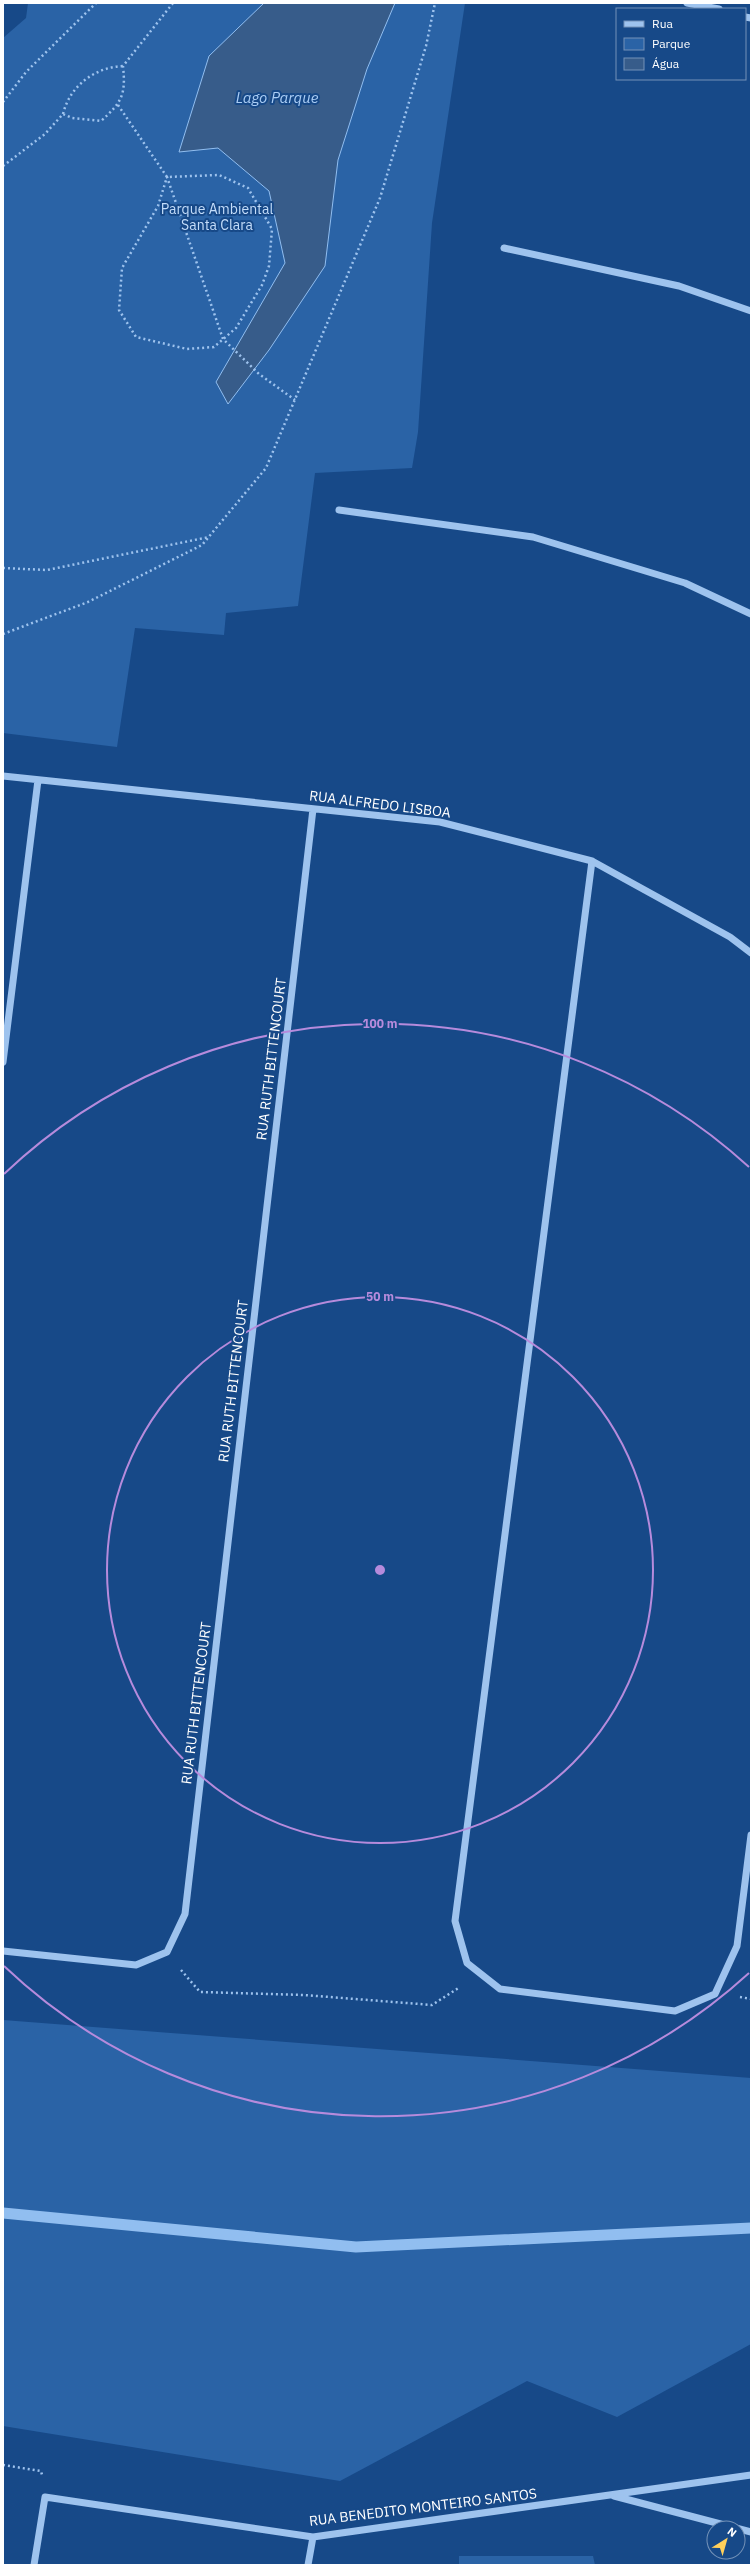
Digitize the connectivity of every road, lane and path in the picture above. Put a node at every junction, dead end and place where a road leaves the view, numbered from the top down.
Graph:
1 (96, 3) edge
2 (173, 3) edge
3 (435, 3) edge
4 (687, 3) edge
5 (714, 8) edge
6 (123, 66) junction
7 (3, 102) edge
8 (118, 105) junction
9 (63, 114) junction
10 (3, 166) edge
11 (167, 177) junction
12 (504, 248) dead end
13 (751, 311) edge
14 (223, 339) junction
15 (295, 400) junction
16 (339, 510) dead end
17 (209, 537) junction
18 (3, 568) edge
19 (751, 614) edge
20 (3, 634) edge
21 (3, 776) edge
22 (38, 780) junction
23 (313, 809) junction
24 (592, 862) junction
25 (751, 953) edge
26 (3, 1062) edge
27 (751, 1835) edge
28 (3, 1951) edge
29 (167, 1952) junction
30 (481, 1974) junction
31 (3, 2465) edge
32 (751, 2475) edge
33 (610, 2495) junction
34 (45, 2497) junction
35 (751, 2532) edge
36 (313, 2537) junction
37 (34, 2565) edge
38 (308, 2565) edge

1 - 7 path
2 - 6 path
3 - 15 path
4 - 5 street
6 - 8 path
6 - 9 path
8 - 9 path
8 - 11 path
9 - 10 path
11 - 14 path
11 - 14 path
11 - 14 path
12 - 13 street
14 - 15 path
15 - 17 path
16 - 19 street
17 - 18 path
17 - 20 path
21 - 22 street, RUA ALFREDO LISBOA
22 - 23 street, RUA ALFREDO LISBOA
22 - 26 street
23 - 24 street, RUA ALFREDO LISBOA
23 - 29 street, RUA RUTH BITTENCOURT
24 - 25 street, RUA ALFREDO LISBOA
24 - 30 street
27 - 30 street
28 - 29 street
29 - 30 path
31 - 34 path
32 - 33 street, RUA BENEDITO MONTEIRO SANTOS
33 - 35 street
33 - 36 street, RUA BENEDITO MONTEIRO SANTOS
34 - 36 street, RUA BENEDITO MONTEIRO SANTOS
34 - 37 street
36 - 38 street

